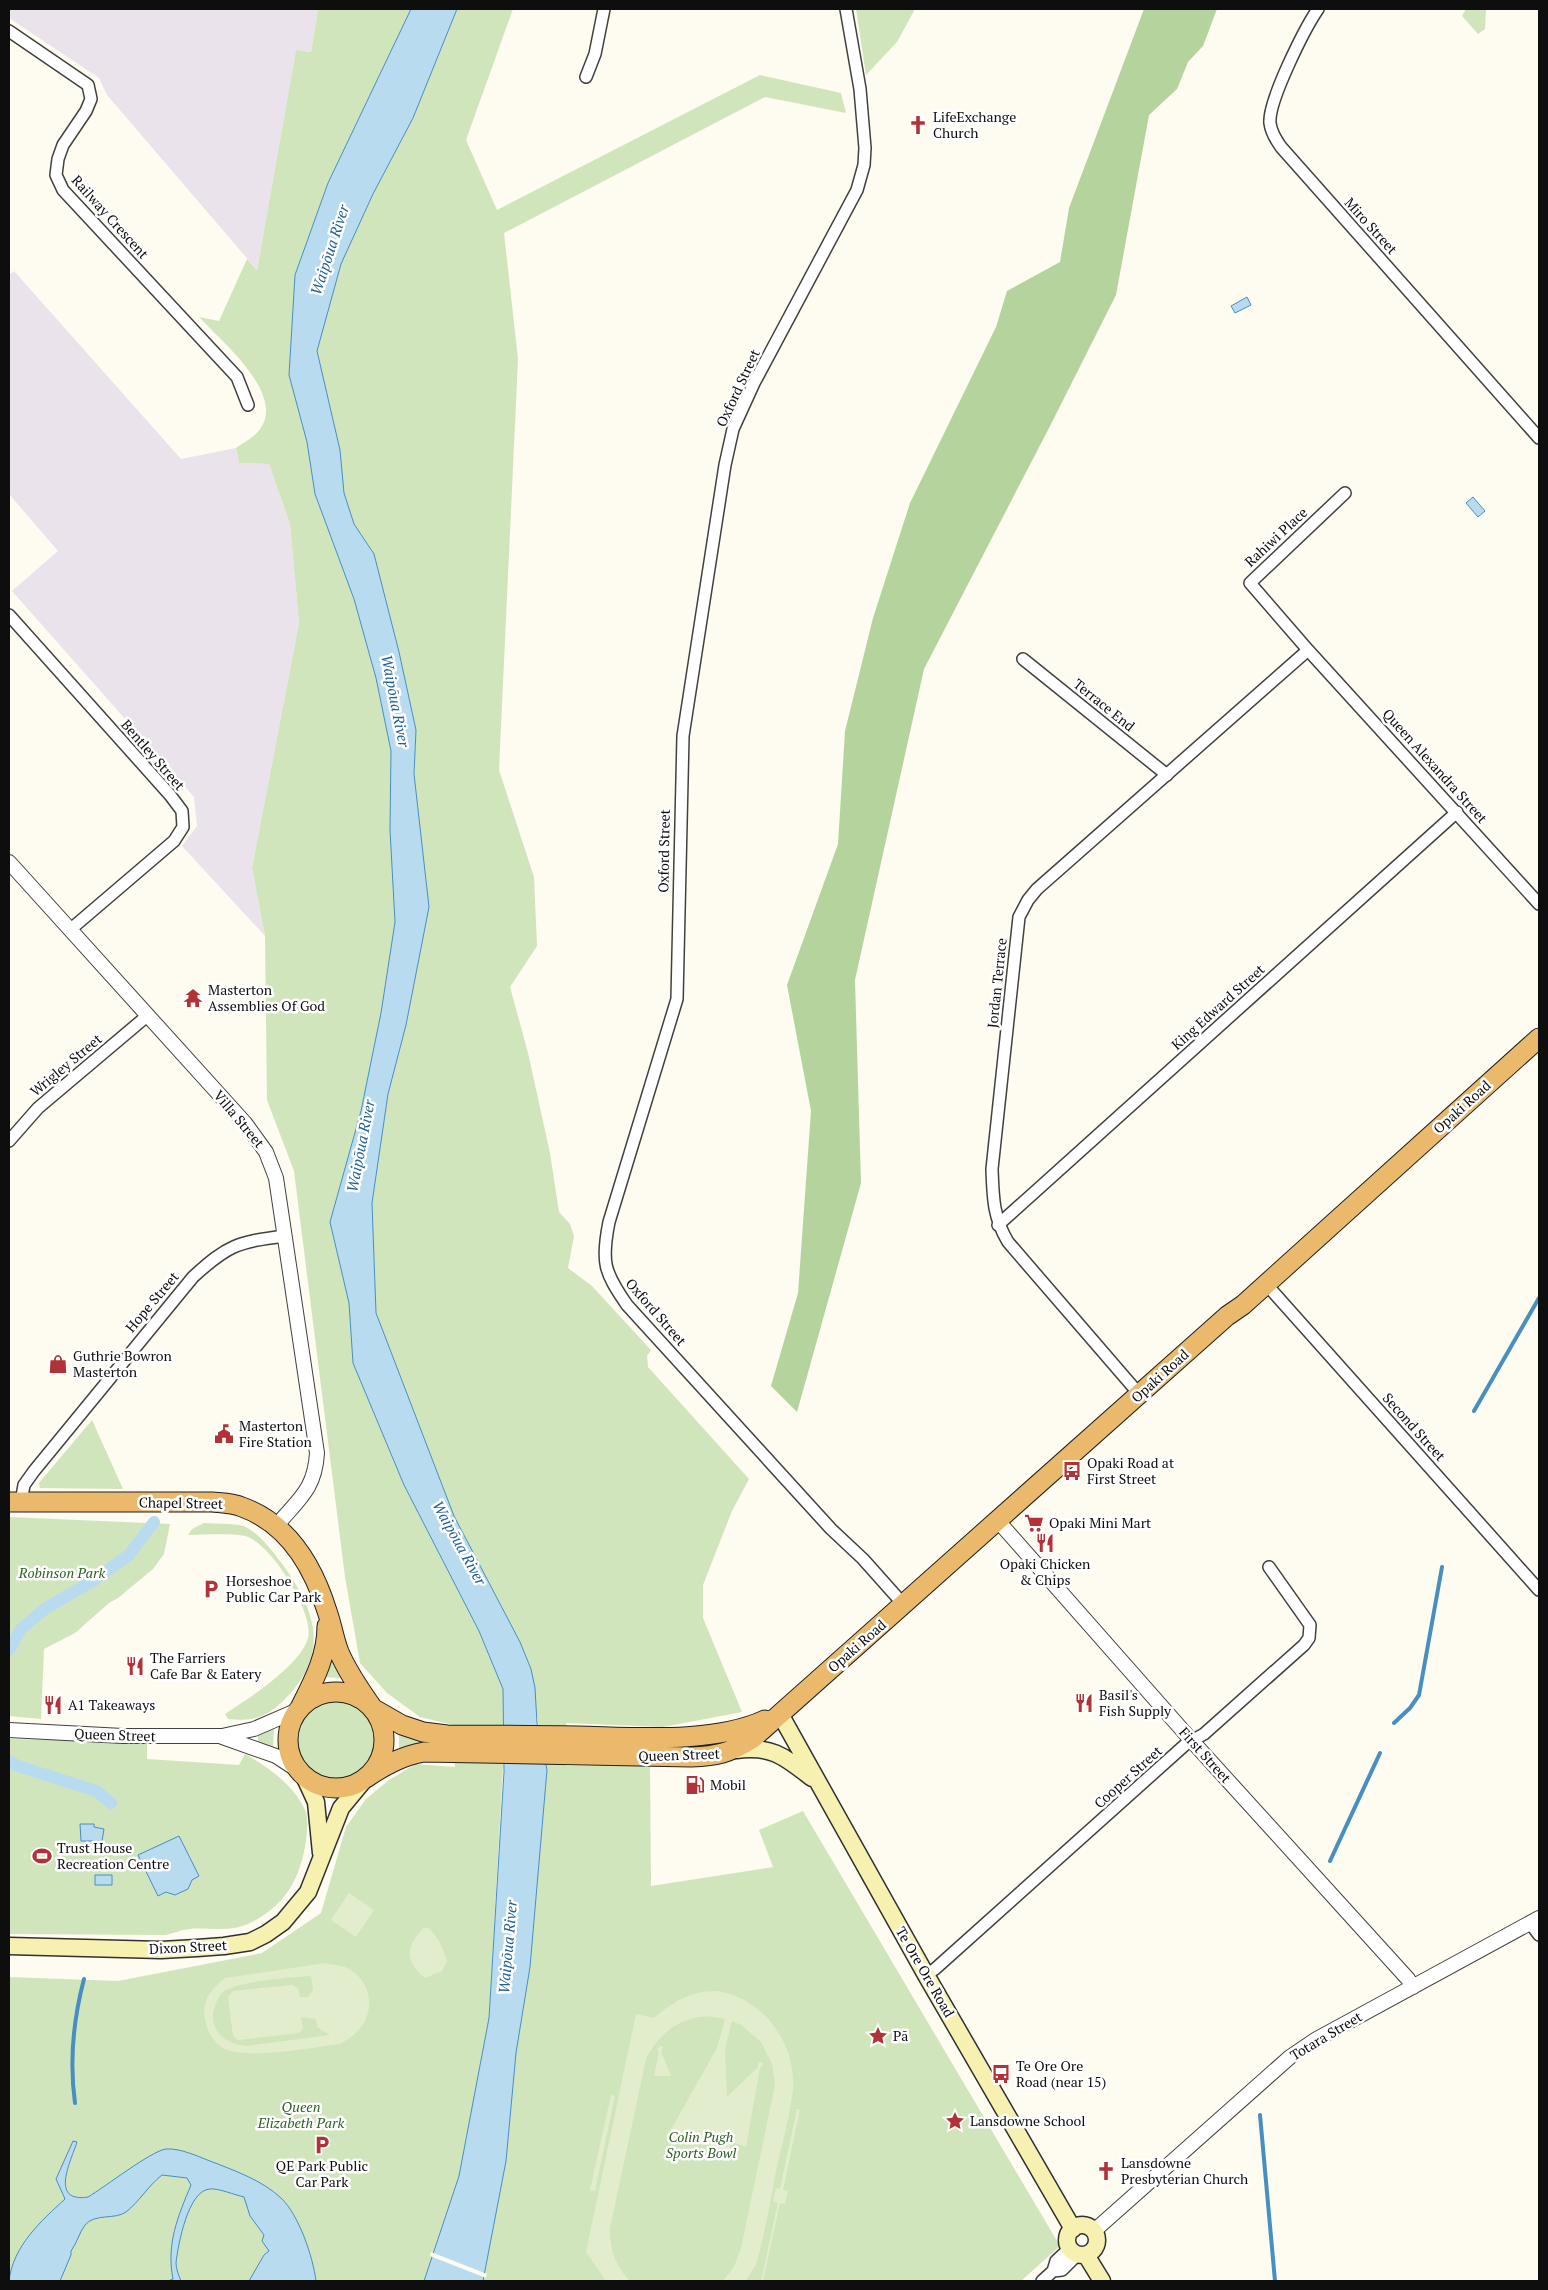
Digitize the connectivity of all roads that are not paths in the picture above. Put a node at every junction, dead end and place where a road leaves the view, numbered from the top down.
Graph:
1 (604, 9) edge
2 (846, 9) edge
3 (1318, 9) edge
4 (9, 31) edge
5 (586, 76) dead end
6 (248, 405) dead end
7 (1539, 438) edge
8 (1345, 493) dead end
9 (9, 615) edge
10 (1308, 650) junction
11 (1023, 659) dead end
12 (1167, 775) junction
13 (1457, 812) junction
14 (9, 862) edge
15 (1539, 904) edge
16 (71, 929) junction
17 (147, 1016) junction
18 (1539, 1038) edge
19 (9, 1141) edge
20 (998, 1225) junction
21 (285, 1236) junction
22 (1266, 1284) junction
23 (1140, 1395) junction
24 (15, 1502) edge
25 (998, 1521) junction
26 (277, 1525) junction
27 (1269, 1567) dead end
28 (1539, 1590) edge
29 (904, 1605) junction
30 (327, 1611) junction
31 (373, 1708) junction
32 (298, 1710) junction
33 (780, 1714) junction
34 (9, 1730) edge
35 (222, 1736) junction
36 (1192, 1741) junction
37 (447, 1744) junction
38 (735, 1750) junction
39 (303, 1774) junction
40 (366, 1779) junction
41 (820, 1784) junction
42 (322, 1855) junction
43 (1535, 1920) edge
44 (1539, 1935) edge
45 (9, 1946) edge
46 (926, 1975) junction
47 (1413, 1987) junction
48 (1073, 2229) junction
49 (1094, 2231) junction
50 (1078, 2252) junction
51 (1042, 2281) edge
52 (1102, 2281) edge

1 - 5 street
2 - 29 street, Oxford Street
3 - 7 street, Miro Street
4 - 6 street, Railway Crescent
8 - 10 street, Rahiwi Place
9 - 16 street, Bentley Street
10 - 12 street, Jordan Terrace
10 - 13 street, Queen Alexandra Street
11 - 12 street, Terrace End
12 - 20 street, Jordan Terrace
13 - 15 street, Queen Alexandra Street
13 - 20 street, King Edward Street
14 - 16 street, Villa Street
16 - 17 street, Villa Street
17 - 19 street, Wrigley Street
17 - 21 street, Villa Street
18 - 22 highway, Opaki Road
20 - 23 street, Jordan Terrace
21 - 24 street, Hope Street
21 - 26 street, Villa Street
22 - 23 highway, Opaki Road
22 - 28 street, Second Street
23 - 25 highway, Opaki Road
24 - 26 highway, Chapel Street
25 - 29 highway, Opaki Road
25 - 36 street, First Street
26 - 30 highway, Chapel Street
27 - 36 street, Cooper Street
29 - 33 highway, Opaki Road
30 - 31 highway, Chapel Street
30 - 32 highway, Chapel Street
31 - 32 highway
31 - 37 highway, Queen Street
31 - 40 highway
32 - 35 street, Queen Street
32 - 39 highway
33 - 37 highway, Queen Street
33 - 38 highway, Queen Street
33 - 41 main road, Te Ore Ore Road
34 - 35 street, Queen Street
35 - 39 street, Queen Street
36 - 46 street, Cooper Street
36 - 47 street, First Street
37 - 38 highway, Queen Street
37 - 40 highway, Queen Street
38 - 41 main road
39 - 40 highway
39 - 42 main road, Dixon Street
40 - 42 main road, Dixon Street
41 - 46 main road, Te Ore Ore Road
42 - 45 main road, Dixon Street
43 - 44 street
43 - 47 street, Totara Street
46 - 48 main road, Te Ore Ore Road
47 - 49 street, Totara Street
48 - 49 main road
48 - 50 main road
49 - 50 main road
50 - 51 street
50 - 52 main road

